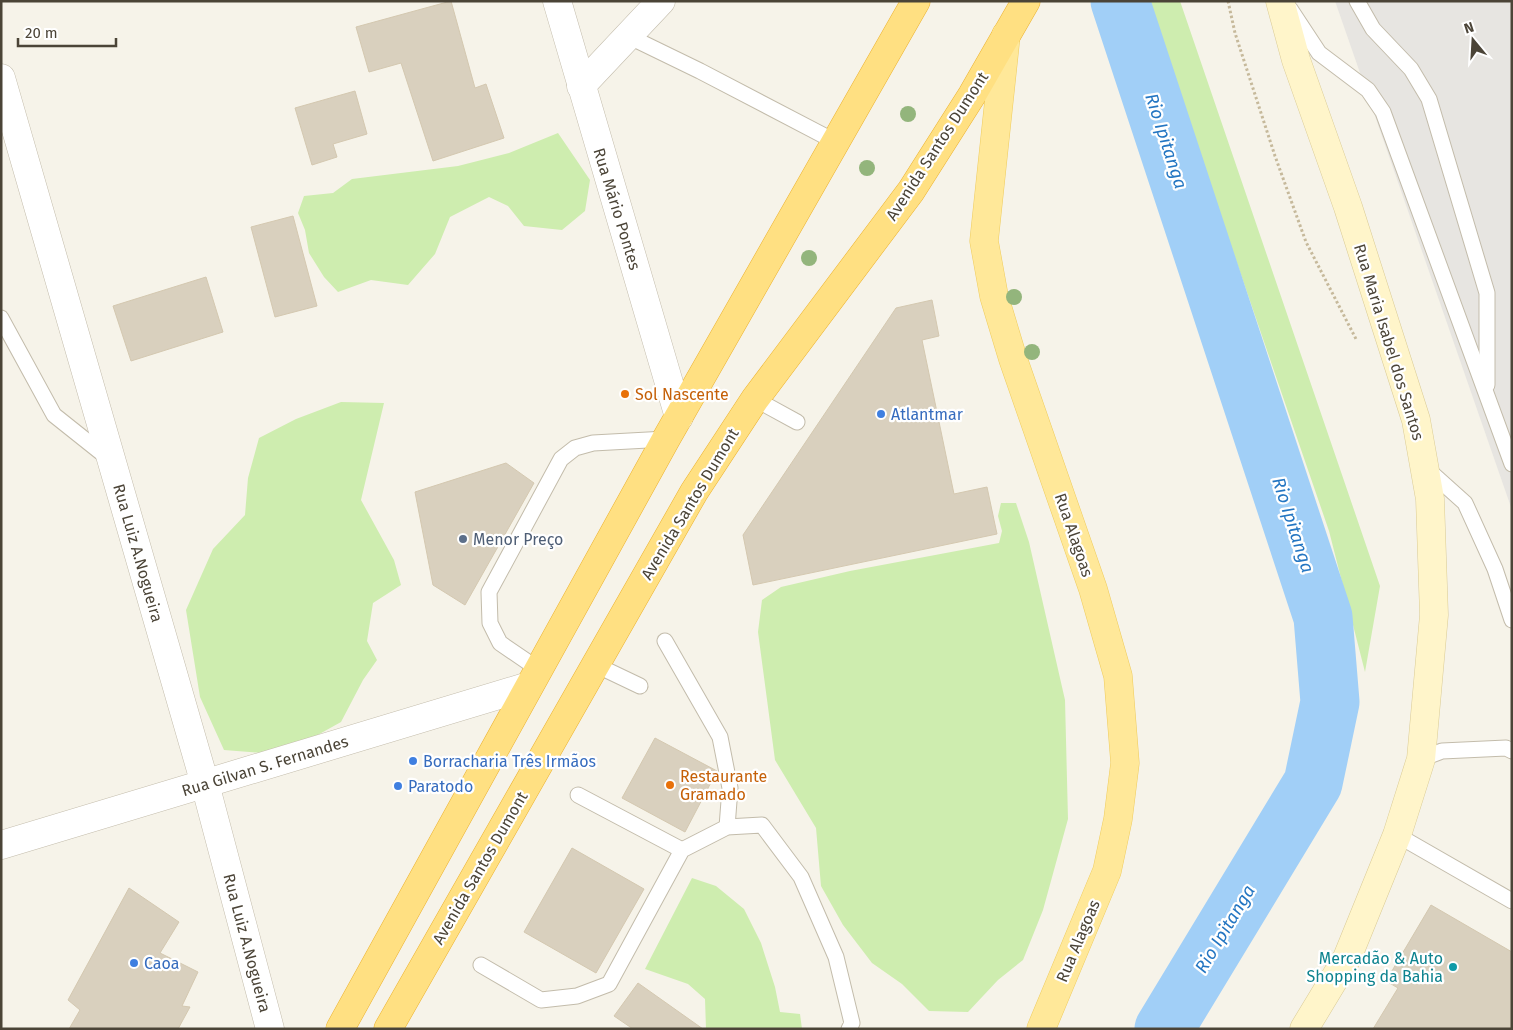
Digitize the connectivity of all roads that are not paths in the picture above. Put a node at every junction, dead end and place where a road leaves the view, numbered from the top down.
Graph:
1 (557, 1) edge
2 (661, 1) edge
3 (916, 1) edge
4 (1026, 1) edge
5 (1280, 1) edge
6 (1285, 1) edge
7 (1357, 1) edge
8 (1006, 35) junction
9 (628, 36) junction
10 (1, 78) edge
11 (581, 86) junction
12 (836, 142) junction
13 (1, 318) edge
14 (1487, 396) junction
15 (755, 399) junction
16 (797, 422) dead end
17 (672, 428) junction
18 (111, 460) junction
19 (1512, 464) edge
20 (1424, 466) junction
21 (1512, 620) edge
22 (665, 641) dead end
23 (596, 664) junction
24 (533, 677) junction
25 (640, 686) dead end
26 (1512, 751) edge
27 (1421, 759) junction
28 (204, 784) junction
29 (578, 795) dead end
30 (727, 827) junction
31 (1397, 835) junction
32 (1, 845) edge
33 (682, 850) junction
34 (1512, 901) edge
35 (481, 965) dead end
36 (854, 1027) edge
37 (270, 1029) edge
38 (340, 1029) edge
39 (388, 1029) edge
40 (1042, 1029) edge
41 (1304, 1029) edge

1 - 11 street, Rua Mário Pontes
2 - 9 street
3 - 12 highway
4 - 8 highway, Avenida Santos Dumont
5 - 20 main road, Rua Maria Isabel dos Santos
6 - 14 lane
7 - 14 lane
8 - 15 highway, Avenida Santos Dumont
8 - 40 main road, Rua Alagoas
9 - 11 street
9 - 12 lane
10 - 18 street, Rua Luiz A.Nogueira
11 - 17 street, Rua Mário Pontes
12 - 17 highway
13 - 18 lane
14 - 19 lane
15 - 16 lane
15 - 23 highway, Avenida Santos Dumont
17 - 24 highway
17 - 24 lane
18 - 28 street, Rua Luiz A.Nogueira
20 - 21 lane
20 - 27 main road, Rua Maria Isabel dos Santos
22 - 30 lane
23 - 25 lane
23 - 39 highway, Avenida Santos Dumont
24 - 28 street, Rua Gilvan S. Fernandes
24 - 38 highway
26 - 27 lane
27 - 31 main road, Rua Maria Isabel dos Santos
28 - 32 street, Rua Gilvan S. Fernandes
28 - 37 street, Rua Luiz A.Nogueira
29 - 33 lane
30 - 33 lane
30 - 36 lane
31 - 34 lane
31 - 41 main road, Rua Maria Isabel dos Santos
33 - 35 lane

